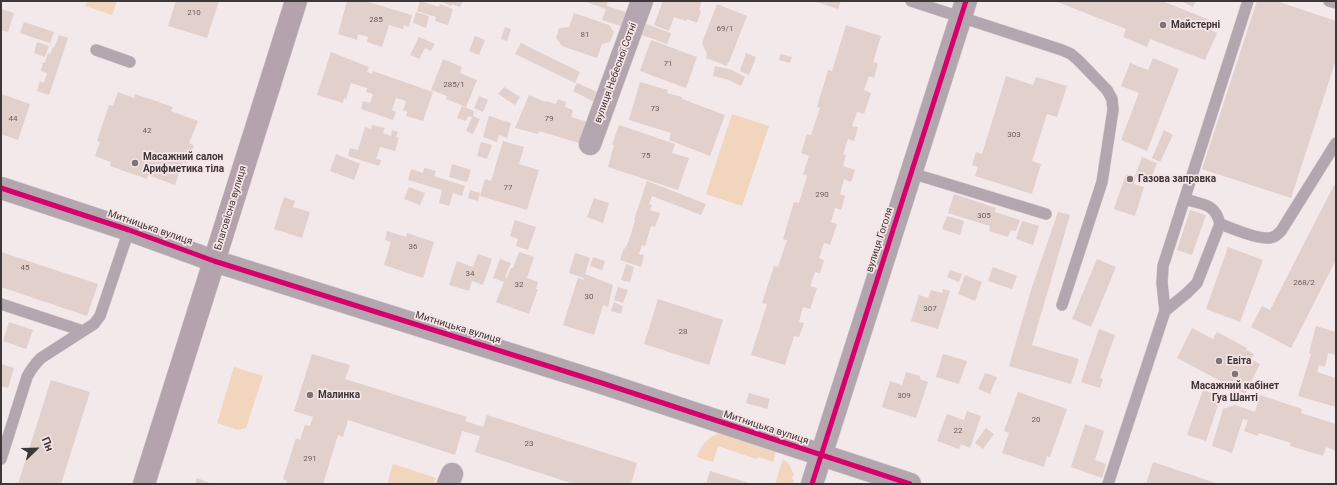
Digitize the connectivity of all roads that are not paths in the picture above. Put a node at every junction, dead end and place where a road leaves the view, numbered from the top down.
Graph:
1 (296, 1) edge
2 (642, 1) edge
3 (911, 1) edge
4 (1248, 1) edge
5 (1329, 1) edge
6 (1336, 3) edge
7 (964, 9) edge
8 (96, 50) dead end
9 (130, 62) dead end
10 (1336, 143) edge
11 (590, 144) dead end
12 (911, 173) junction
13 (1, 188) edge
14 (1185, 199) junction
15 (1046, 214) dead end
16 (1220, 224) junction
17 (129, 230) junction
18 (214, 260) junction
19 (1, 304) edge
20 (1062, 305) dead end
21 (1165, 311) junction
22 (83, 331) junction
23 (820, 455) junction
24 (1, 459) edge
25 (144, 484) edge
26 (812, 484) edge
27 (910, 484) edge
28 (1108, 484) edge

1 - 18 main road, Благовісна вулиця
2 - 11 street, вулиця Небесної Сотні
3 - 7 lane
4 - 14 lane
5 - 6 lane
7 - 12 street, вулиця Гоголя
7 - 20 lane
8 - 9 lane
10 - 16 lane
12 - 15 lane
12 - 23 street, вулиця Гоголя
13 - 17 street, Митницька вулиця
14 - 16 lane
14 - 21 lane
16 - 21 lane
17 - 18 street, Митницька вулиця
17 - 22 lane
18 - 23 street, Митницька вулиця
18 - 25 main road, Благовісна вулиця
19 - 22 lane
21 - 28 lane
22 - 24 lane
23 - 26 street, вулиця Гоголя
23 - 27 street, Митницька вулиця

